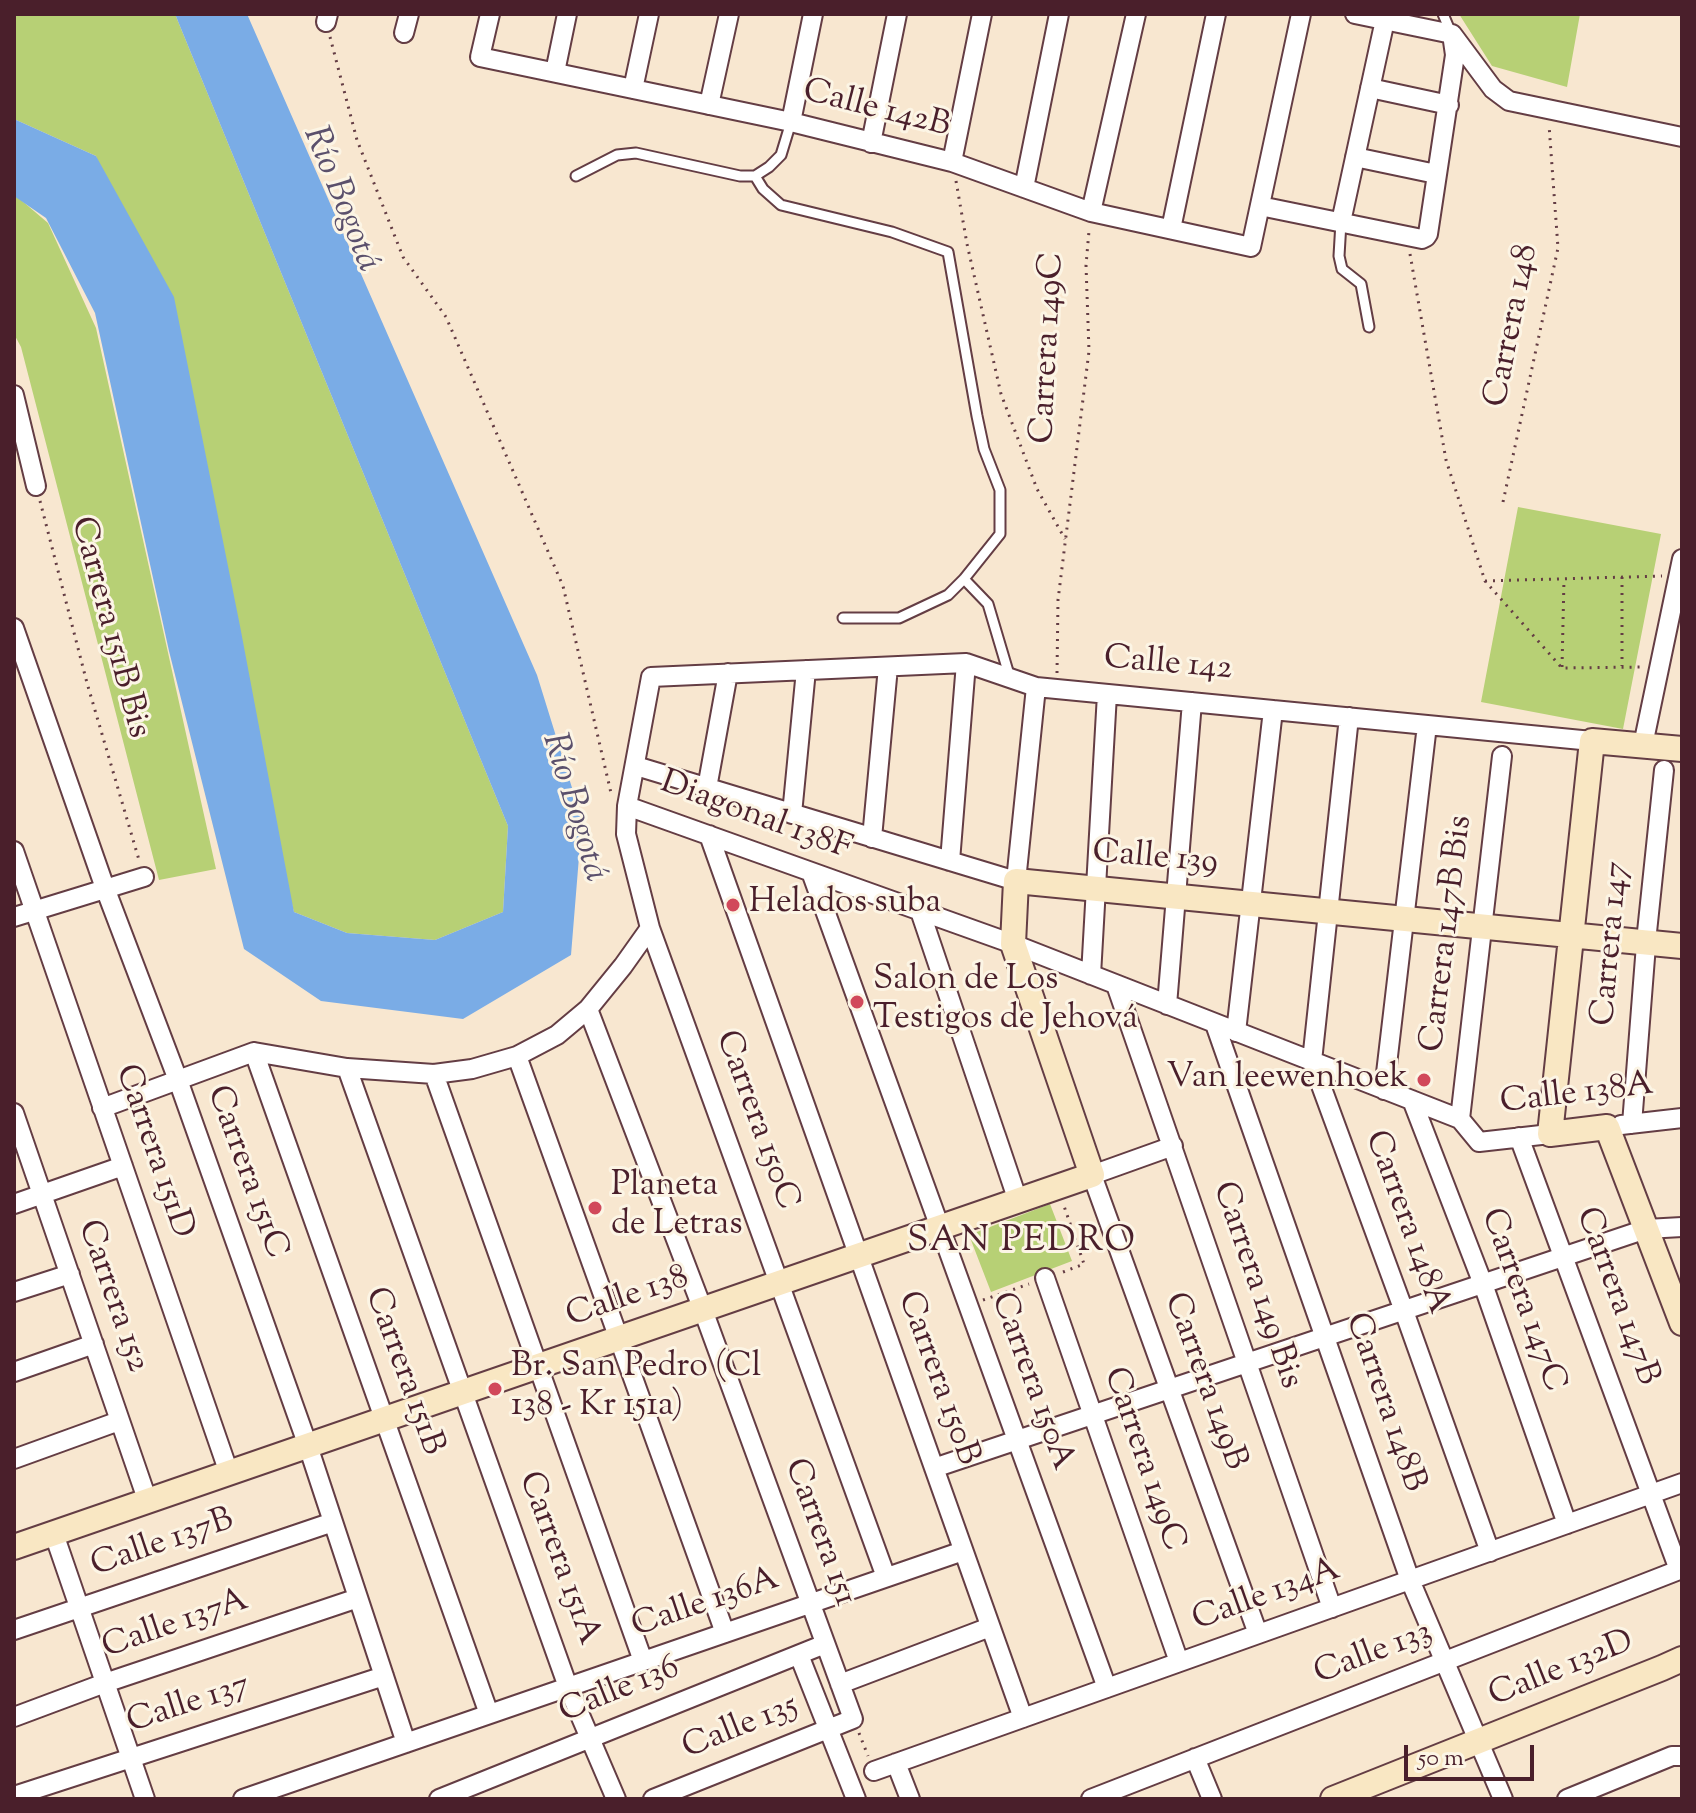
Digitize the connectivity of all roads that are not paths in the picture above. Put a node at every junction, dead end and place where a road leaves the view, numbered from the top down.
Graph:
1 (409, 14) edge
2 (490, 14) edge
3 (567, 14) edge
4 (649, 14) edge
5 (729, 14) edge
6 (813, 14) edge
7 (897, 14) edge
8 (982, 14) edge
9 (1059, 14) edge
10 (1136, 14) edge
11 (1216, 14) edge
12 (1301, 14) edge
13 (1355, 14) edge
14 (1443, 14) edge
15 (1385, 20) junction
16 (404, 33) dead end
17 (1452, 34) junction
18 (555, 72) junction
19 (1370, 88) junction
20 (633, 89) junction
21 (709, 105) junction
22 (1449, 105) junction
23 (791, 122) junction
24 (1682, 137) edge
25 (871, 143) junction
26 (1355, 157) junction
27 (952, 162) junction
28 (1436, 174) junction
29 (576, 176) dead end
30 (755, 176) junction
31 (1024, 188) junction
32 (1260, 206) junction
33 (1091, 212) junction
34 (1341, 222) junction
35 (1171, 229) junction
36 (1369, 327) dead end
37 (14, 395) edge
38 (36, 486) road end
39 (1682, 559) edge
40 (964, 579) junction
41 (843, 618) dead end
42 (14, 630) edge
43 (966, 663) junction
44 (888, 667) junction
45 (806, 670) junction
46 (728, 673) junction
47 (651, 677) joint
48 (1010, 678) junction
49 (1036, 687) junction
50 (1107, 694) junction
51 (1192, 702) junction
52 (1273, 710) junction
53 (1349, 717) junction
54 (1427, 725) junction
55 (1592, 741) junction
56 (1643, 745) junction
57 (1682, 749) edge
58 (1502, 756) dead end
59 (636, 766) junction
60 (1664, 770) dead end
61 (707, 788) junction
62 (627, 806) junction
63 (792, 814) junction
64 (709, 835) junction
65 (872, 838) junction
66 (14, 851) edge
67 (950, 861) junction
68 (811, 872) junction
69 (144, 877) road end
70 (1016, 881) junction
71 (105, 888) junction
72 (1096, 889) junction
73 (1177, 897) junction
74 (1251, 904) junction
75 (35, 910) junction
76 (920, 911) junction
77 (1329, 911) junction
78 (14, 917) edge
79 (1405, 919) junction
80 (1483, 926) junction
81 (650, 928) junction
82 (1570, 935) junction
83 (1646, 942) junction
84 (1013, 944) junction
85 (1682, 946) edge
86 (1091, 975) junction
87 (1116, 985) junction
88 (1167, 1005) junction
89 (588, 1009) junction
90 (1215, 1024) junction
91 (1236, 1032) junction
92 (254, 1052) junction
93 (517, 1056) junction
94 (1312, 1061) junction
95 (347, 1068) junction
96 (434, 1074) junction
97 (178, 1080) junction
98 (1384, 1090) junction
99 (1412, 1100) junction
100 (102, 1108) junction
101 (14, 1113) edge
102 (1682, 1118) edge
103 (1460, 1119) junction
104 (1632, 1124) junction
105 (1607, 1127) junction
106 (1550, 1134) junction
107 (1519, 1137) junction
108 (1479, 1142) joint
109 (1173, 1146) junction
110 (123, 1166) junction
111 (1092, 1175) junction
112 (42, 1195) junction
113 (1018, 1201) junction
114 (14, 1204) edge
115 (1682, 1227) edge
116 (940, 1228) junction
117 (1646, 1229) junction
118 (858, 1256) junction
119 (1564, 1257) junction
120 (70, 1274) junction
121 (1045, 1278) dead end
122 (779, 1283) junction
123 (1483, 1284) junction
124 (14, 1292) edge
125 (703, 1310) junction
126 (1404, 1311) junction
127 (1681, 1317) edge
128 (1326, 1337) junction
129 (619, 1339) junction
130 (94, 1344) junction
131 (1248, 1363) junction
132 (538, 1366) junction
133 (14, 1372) edge
134 (1169, 1389) junction
135 (463, 1393) junction
136 (1093, 1415) junction
137 (385, 1419) junction
138 (119, 1421) junction
139 (1017, 1440) junction
140 (308, 1446) junction
141 (14, 1459) edge
142 (934, 1468) junction
143 (229, 1473) junction
144 (1682, 1483) edge
145 (1651, 1494) junction
146 (148, 1502) junction
147 (333, 1522) junction
148 (1567, 1524) junction
149 (54, 1534) junction
150 (14, 1547) edge
151 (963, 1551) junction
152 (1490, 1552) junction
153 (1679, 1570) joint
154 (886, 1577) junction
155 (1410, 1580) junction
156 (358, 1598) junction
157 (810, 1604) junction
158 (79, 1607) junction
159 (1332, 1608) junction
160 (990, 1627) junction
161 (14, 1630) edge
162 (725, 1633) junction
163 (1258, 1634) junction
164 (825, 1644) junction
165 (799, 1655) junction
166 (1682, 1659) edge
167 (643, 1661) junction
168 (1179, 1662) junction
169 (1445, 1662) junction
170 (384, 1676) junction
171 (105, 1683) junction
172 (840, 1684) junction
173 (568, 1687) junction
174 (1107, 1688) junction
175 (489, 1714) junction
176 (14, 1717) edge
177 (1023, 1718) junction
178 (853, 1719) joint
179 (828, 1729) junction
180 (590, 1739) junction
181 (1479, 1741) junction
182 (406, 1743) junction
183 (1682, 1756) edge
184 (131, 1758) junction
185 (1195, 1758) junction
186 (896, 1763) junction
187 (874, 1771) road end
188 (14, 1796) edge
189 (145, 1799) edge
190 (243, 1799) edge
191 (439, 1799) edge
192 (616, 1799) edge
193 (653, 1799) edge
194 (856, 1799) edge
195 (910, 1799) edge
196 (1091, 1799) edge
197 (1212, 1799) edge
198 (1333, 1799) edge
199 (1503, 1799) edge
200 (1567, 1799) edge

1 - 16 street
2 - 18 street, Calle 142B
3 - 18 street
4 - 20 street
5 - 21 street
6 - 23 street
7 - 25 street
8 - 27 street
9 - 31 street
10 - 33 street, Carrera 149C
11 - 35 street
12 - 32 street
13 - 15 street
14 - 17 lane
15 - 17 street
15 - 19 street
17 - 22 street
17 - 24 street
18 - 20 street, Calle 142B
19 - 22 street
19 - 26 street
20 - 21 street, Calle 142B
21 - 23 street, Calle 142B
22 - 28 street
23 - 25 street, Calle 142B
23 - 30 lane
25 - 27 street, Calle 142B
26 - 28 street
26 - 34 street
27 - 31 street, Calle 142B
28 - 34 street
29 - 30 lane
30 - 40 lane
31 - 33 street, Calle 142B
32 - 34 street
32 - 35 street, Calle 142B
33 - 35 street, Calle 142B
34 - 36 lane
37 - 38 street, Carrera 151B Bis
39 - 56 street
40 - 41 lane
40 - 48 lane
42 - 71 street, Carrera 151C
43 - 44 street, Calle 142
43 - 48 street, Calle 142
43 - 67 street
44 - 45 street, Calle 142
44 - 65 street
45 - 46 street, Calle 142
45 - 63 street
46 - 47 street, Calle 142
46 - 61 street
47 - 59 street, Carrera 150C
48 - 49 street, Calle 142
49 - 50 street, Calle 142
49 - 70 street, Carrera 149B
50 - 51 street, Calle 142
50 - 72 street
51 - 52 street, Calle 142
51 - 73 street
52 - 53 street, Calle 142
52 - 74 street
53 - 54 street, Calle 142
53 - 77 street, Carrera 148A
54 - 55 street, Calle 142
54 - 79 street
55 - 56 main road, Calle 142
55 - 82 main road
56 - 57 main road, Calle 142
58 - 80 street, Carrera 147B Bis
59 - 61 street, Calle 139
59 - 62 street, Carrera 150C
60 - 83 street, Carrera 147
61 - 63 street, Calle 139
62 - 64 street, Diagonal 138F
62 - 81 street, Carrera 150C
63 - 65 street, Calle 139
64 - 68 street, Diagonal 138F
64 - 118 street, Carrera 150B
65 - 67 street, Calle 139
66 - 75 street, Carrera 151D
67 - 70 street, Calle 139
68 - 76 street, Diagonal 138F
68 - 116 street, Carrera 150A
69 - 71 street
70 - 72 main road, Calle 139
70 - 84 main road, Carrera 149B
71 - 75 street
71 - 97 street, Carrera 151C
72 - 73 main road, Calle 139
72 - 86 street
73 - 74 main road, Calle 139
73 - 88 street
74 - 77 main road, Calle 139
74 - 91 street
75 - 78 street
75 - 100 street, Carrera 151D
76 - 84 street, Diagonal 138F
76 - 113 street
77 - 79 main road, Calle 139
77 - 94 street, Carrera 148A
79 - 80 main road, Calle 139
79 - 98 street
80 - 82 main road, Calle 139
80 - 103 street, Carrera 147B Bis
81 - 89 street
81 - 122 street, Carrera 150C
82 - 83 main road, Calle 139
82 - 106 main road
83 - 85 main road, Calle 139
83 - 104 street, Carrera 147
84 - 86 street, Diagonal 138F
84 - 111 main road, Carrera 149B
86 - 87 street, Diagonal 138F
87 - 88 street, Diagonal 138F
87 - 109 street, Carrera 149 Bis
88 - 90 street, Diagonal 138F
89 - 93 street
89 - 125 street, Carrera 151
90 - 91 street, Diagonal 138F
90 - 128 street, Carrera 148B
91 - 94 street, Diagonal 138F
92 - 95 street
92 - 97 street
92 - 137 street, Carrera 151B
93 - 96 street
93 - 129 street
94 - 98 street, Diagonal 138F
94 - 126 street, Carrera 148A
95 - 96 street
95 - 135 street, Carrera 151A
96 - 132 street
97 - 100 street
97 - 140 street, Carrera 151C
98 - 99 street, Diagonal 138F
99 - 103 street, Diagonal 138F
99 - 123 street, Carrera 147C
100 - 110 street, Carrera 151D
101 - 112 street, Carrera 152
102 - 104 street, Calle 138A
103 - 108 street, Diagonal 138F
104 - 105 street, Calle 138A
105 - 106 main road, Calle 138A
105 - 117 main road
106 - 107 street, Calle 138A
107 - 108 street, Calle 138A
107 - 119 street, Carrera 147B
109 - 111 street, Calle 138
109 - 131 street, Carrera 149 Bis
110 - 112 street
110 - 143 street, Carrera 151D
111 - 113 main road, Calle 138
111 - 134 street, Carrera 149B
112 - 114 street
112 - 120 street, Carrera 152
113 - 116 main road, Calle 138
115 - 117 street
116 - 118 main road, Calle 138
116 - 139 street, Carrera 150A
117 - 119 street
117 - 127 main road
118 - 122 main road, Calle 138
118 - 142 street, Carrera 150B
119 - 123 street
119 - 145 street, Carrera 147B
120 - 124 street
120 - 130 street, Carrera 152
121 - 136 street, Carrera 149C
122 - 125 main road, Calle 138
122 - 154 street, Carrera 150C
123 - 126 street
123 - 148 street, Carrera 147C
125 - 129 main road, Calle 138
125 - 157 street, Carrera 151
126 - 128 street
126 - 152 street, Carrera 148A
128 - 131 street
128 - 155 street, Carrera 148B
129 - 132 main road, Calle 138
129 - 162 street
130 - 133 street
130 - 138 street, Carrera 152
131 - 134 street
131 - 159 street, Carrera 149 Bis
132 - 135 main road, Calle 138
132 - 167 street
134 - 136 street
134 - 163 street, Carrera 149B
135 - 137 main road, Calle 138
135 - 173 street, Carrera 151A
136 - 139 street
136 - 168 street, Carrera 149C
137 - 140 main road, Calle 138
137 - 175 street, Carrera 151B
138 - 141 street
138 - 146 street, Carrera 152
139 - 142 street
139 - 174 street, Carrera 150A
140 - 143 main road, Calle 138
140 - 147 street, Carrera 151C
142 - 151 street, Carrera 150B
143 - 146 main road, Calle 138
144 - 145 street, Calle 134A
145 - 148 street, Calle 134A
145 - 153 street, Carrera 147B
146 - 149 main road, Calle 138
147 - 156 street, Carrera 151C
147 - 158 street, Calle 137B
148 - 152 street, Calle 134A
149 - 150 main road, Calle 138
149 - 158 street
151 - 154 street, Calle 136A
151 - 160 street, Carrera 150B
152 - 155 street, Calle 134A
153 - 169 street, Calle 133
154 - 157 street, Calle 136A
155 - 159 street, Calle 134A
155 - 169 street, Carrera 148B
156 - 170 street, Carrera 151C
156 - 171 street, Calle 137A
157 - 162 street, Calle 136A
157 - 164 street, Carrera 151
158 - 161 street, Calle 137B
158 - 171 street
159 - 163 street, Calle 134A
160 - 172 street
160 - 177 street, Carrera 150B
162 - 167 street, Calle 136A
163 - 168 street, Calle 134A
164 - 165 street, Calle 136
164 - 172 street, Carrera 151
165 - 179 street
165 - 180 street, Calle 136
166 - 181 main road, Calle 132D
167 - 173 street, Calle 136A
168 - 174 street, Calle 134A
169 - 181 street, Carrera 148B
169 - 185 street, Calle 133
170 - 182 street, Carrera 151C
170 - 184 street, Calle 137
171 - 176 street, Calle 137A
171 - 184 street
172 - 178 street, Carrera 151
173 - 175 street, Calle 136A
173 - 180 street, Carrera 151A
174 - 177 street, Calle 134A
175 - 182 street, Calle 136A
177 - 186 street, Calle 134A
178 - 179 street, Calle 135
179 - 193 street, Calle 135
179 - 194 street
180 - 191 street, Calle 136
180 - 192 street, Carrera 151A
181 - 198 main road, Calle 132D
181 - 199 street, Carrera 148B
182 - 190 street, Calle 136A
183 - 200 street
184 - 188 street, Calle 137
184 - 189 street
185 - 196 street, Calle 133
185 - 197 street
186 - 187 street, Calle 134A
186 - 195 street

